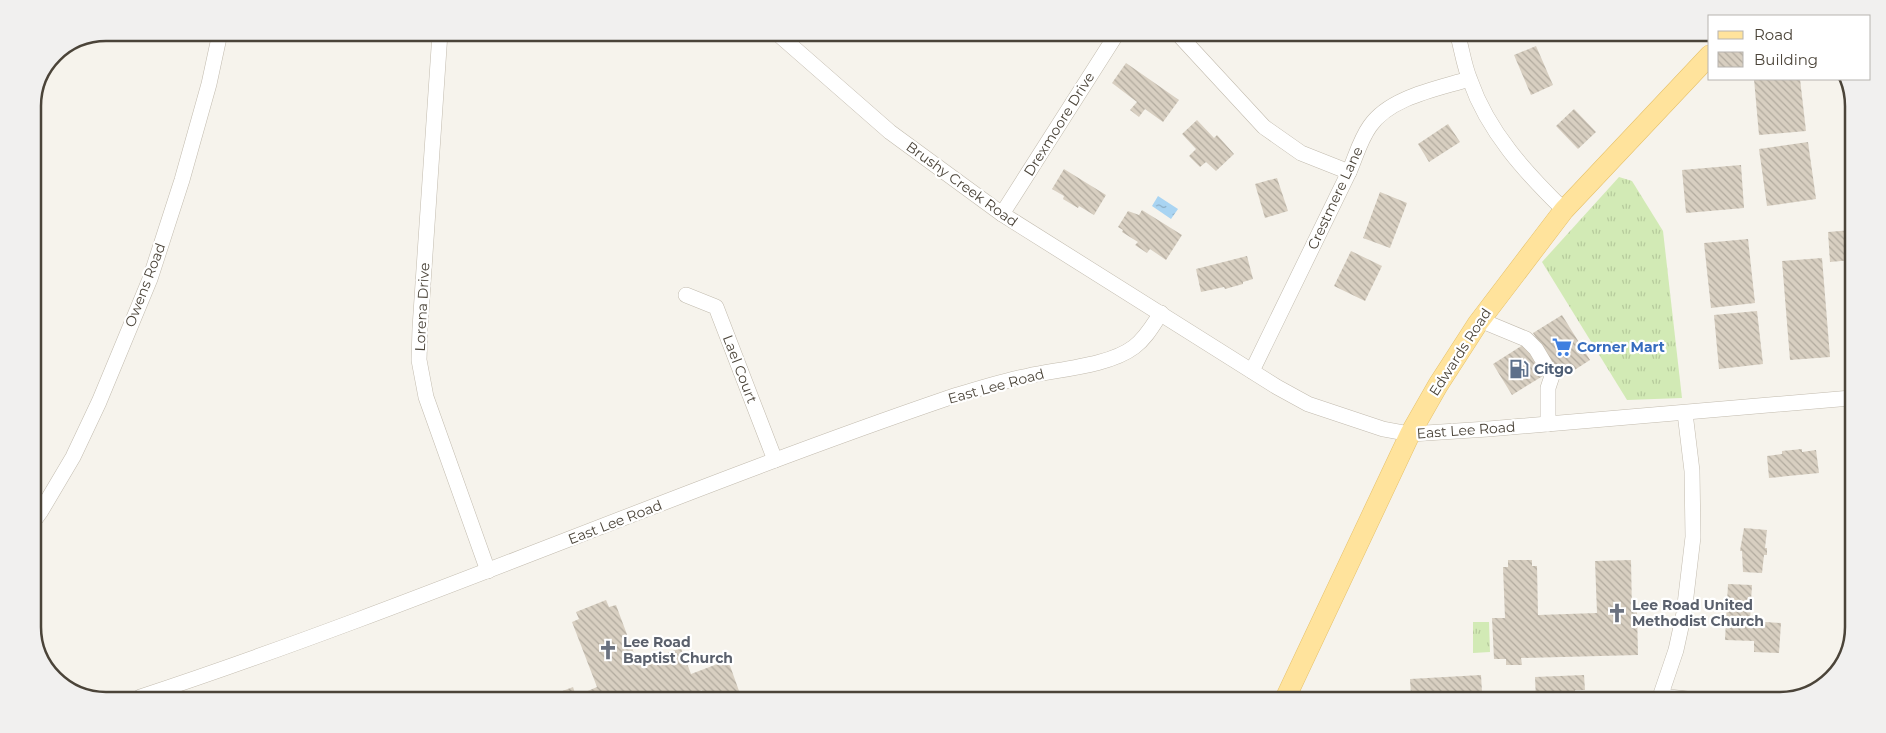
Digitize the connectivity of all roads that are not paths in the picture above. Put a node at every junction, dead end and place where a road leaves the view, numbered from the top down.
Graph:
1 (218, 41) edge
2 (439, 41) edge
3 (786, 41) edge
4 (1112, 41) edge
5 (1185, 41) edge
6 (1459, 41) edge
7 (1708, 57) edge
8 (1469, 80) junction
9 (1350, 172) junction
10 (1564, 210) junction
11 (1002, 214) junction
12 (686, 295) dead end
13 (1161, 312) junction
14 (1480, 320) junction
15 (1252, 371) junction
16 (1845, 399) edge
17 (1685, 413) junction
18 (1548, 424) junction
19 (1410, 434) junction
20 (775, 460) junction
21 (41, 512) edge
22 (488, 571) junction
23 (155, 692) edge
24 (1288, 692) edge
25 (1661, 692) edge

1 - 21 street, Owens Road
2 - 22 street, Lorena Drive
3 - 11 street, Brushy Creek Road
4 - 11 street, Drexmoore Drive
5 - 9 street
6 - 8 street
7 - 10 main road, Edwards Road
8 - 9 street, Crestmere Lane
8 - 10 street
9 - 15 street, Crestmere Lane
10 - 14 main road, Edwards Road
11 - 13 street, Brushy Creek Road
12 - 20 street, Lael Court
13 - 15 street, East Lee Road
13 - 20 street, East Lee Road
14 - 18 street
14 - 19 main road, Edwards Road
15 - 19 street, East Lee Road
16 - 17 street, East Lee Road
17 - 18 street, East Lee Road
17 - 25 street
18 - 19 street, East Lee Road
19 - 24 main road, Edwards Road
20 - 22 street, East Lee Road
22 - 23 street, East Lee Road

